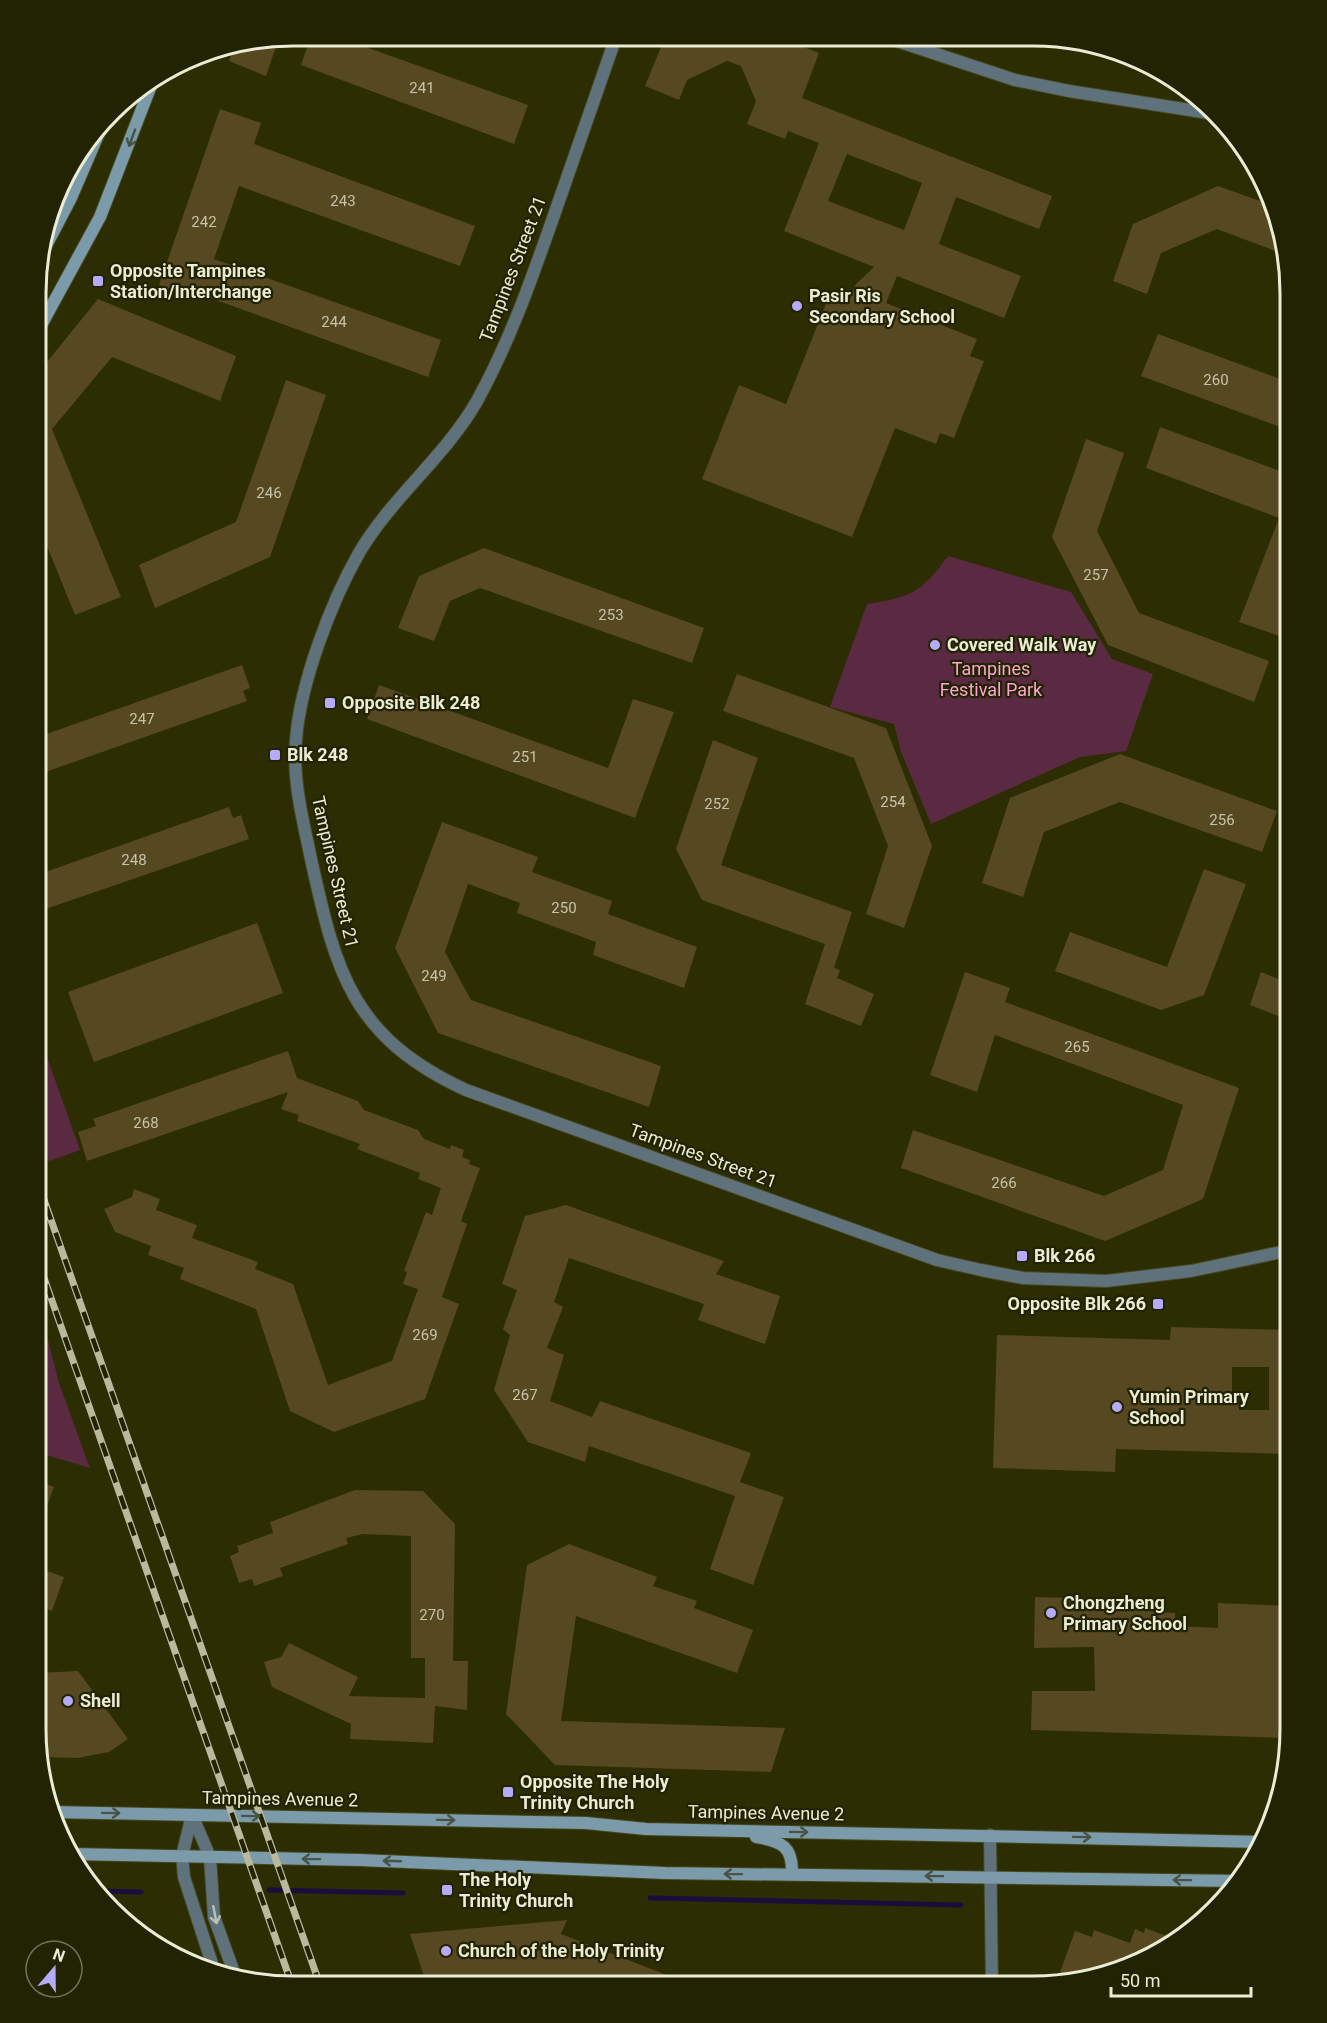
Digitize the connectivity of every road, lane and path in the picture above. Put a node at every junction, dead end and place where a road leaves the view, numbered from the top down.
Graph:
1 (613, 46) edge
2 (912, 46) edge
3 (148, 95) edge
4 (1200, 112) edge
5 (90, 153) edge
6 (55, 228) edge
7 (46, 317) edge
8 (1280, 1252) edge
9 (61, 1812) edge
10 (192, 1815) junction
11 (719, 1831) junction
12 (990, 1835) junction
13 (1253, 1842) edge
14 (81, 1854) edge
15 (182, 1856) junction
16 (210, 1857) junction
17 (792, 1874) junction
18 (992, 1877) junction
19 (1228, 1881) edge
20 (210, 1962) edge
21 (233, 1969) edge
22 (992, 1976) edge

1 - 8 street, Tampines Street 21
2 - 4 street
3 -> 7 main road
5 - 6 main road
9 -> 10 main road, Tampines Avenue 2
10 -> 11 main road, Tampines Avenue 2
10 - 15 street
10 - 16 street
11 -> 12 main road, Tampines Avenue 2
11 - 17 main road
12 -> 13 main road, Tampines Avenue 2
12 - 18 street
14 - 15 main road
15 - 16 main road
15 - 20 street
17 -> 16 main road
16 -> 21 street
18 -> 17 main road
19 -> 18 main road
18 - 22 street

